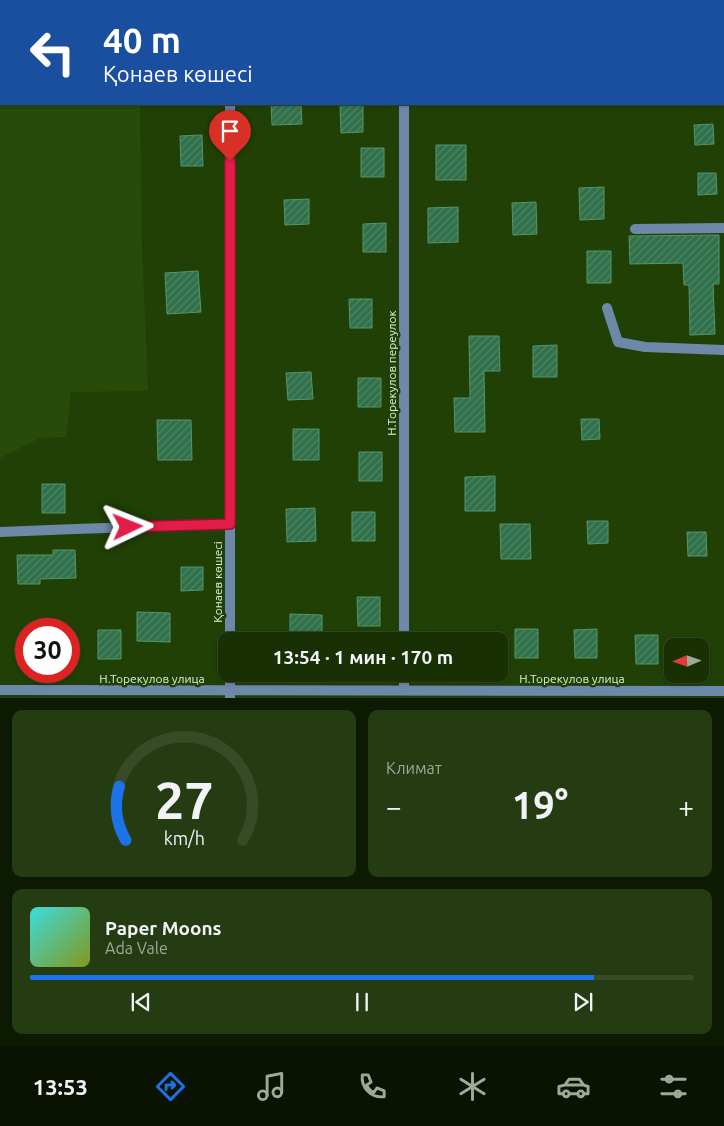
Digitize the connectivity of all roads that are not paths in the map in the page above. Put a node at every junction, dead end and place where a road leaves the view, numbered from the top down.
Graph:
1 (230, 105) edge
2 (404, 105) edge
3 (724, 228) edge
4 (635, 229) dead end
5 (608, 308) dead end
6 (724, 350) edge
7 (230, 524) junction
8 (0, 532) edge
9 (230, 632) edge
10 (404, 632) edge
11 (404, 682) edge
12 (0, 690) edge
13 (404, 690) junction
14 (724, 691) edge
15 (230, 694) edge
16 (570, 694) edge

1 - 7 street, Қонаев көшесі
2 - 10 street, Н.Торекулов переулок
3 - 4 street
5 - 6 street
7 - 8 street
7 - 9 street, Қонаев көшесі
11 - 13 street
12 - 15 street, Н.Торекулов улица
13 - 15 street, Н.Торекулов улица
13 - 16 street, Н.Торекулов улица
14 - 16 street, Н.Торекулов улица

